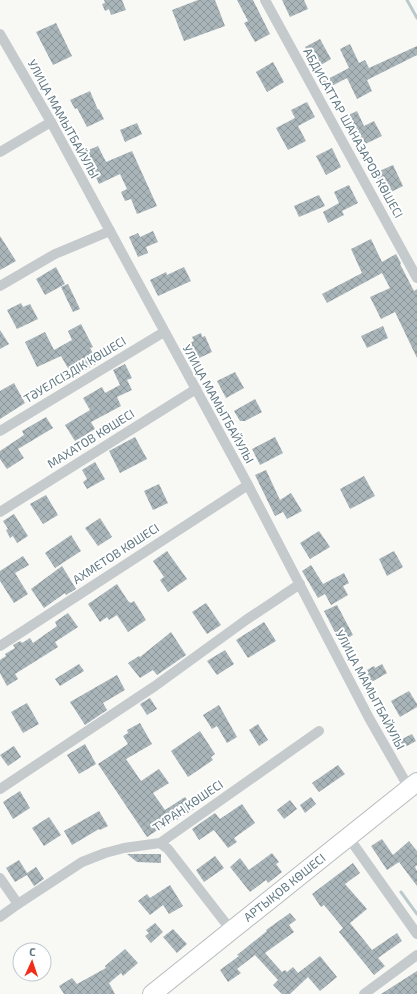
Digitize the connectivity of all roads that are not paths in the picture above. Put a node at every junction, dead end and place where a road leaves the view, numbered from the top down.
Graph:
1 (265, 0) edge
2 (0, 34) edge
3 (50, 122) junction
4 (0, 152) edge
5 (110, 230) junction
6 (417, 278) edge
7 (0, 286) edge
8 (164, 332) junction
9 (196, 389) junction
10 (0, 431) edge
11 (248, 485) junction
12 (0, 512) edge
13 (300, 584) junction
14 (0, 646) edge
15 (319, 731) dead end
16 (413, 785) edge
17 (0, 789) edge
18 (349, 838) junction
19 (160, 843) junction
20 (0, 878) edge
21 (18, 904) junction
22 (0, 917) edge
23 (231, 930) junction
24 (417, 934) edge
25 (417, 955) edge
26 (152, 994) edge
27 (364, 994) edge

1 - 6 street, АБДИСАТТАР ШАНАЗАРОВ КӨШЕСІ
2 - 3 street, УЛИЦА МАМЫТБАЙУЛЫ
3 - 4 street
3 - 5 street, УЛИЦА МАМЫТБАЙУЛЫ
5 - 7 street
5 - 8 street, УЛИЦА МАМЫТБАЙУЛЫ
8 - 9 street, УЛИЦА МАМЫТБАЙУЛЫ
8 - 10 street, ТӘУЕЛСІЗДІК КӨШЕСІ
9 - 11 street, УЛИЦА МАМЫТБАЙУЛЫ
9 - 12 street, МАХАТОВ КӨШЕСІ
11 - 13 street, УЛИЦА МАМЫТБАЙУЛЫ
11 - 14 street, АХМЕТОВ КӨШЕСІ
13 - 16 street, УЛИЦА МАМЫТБАЙУЛЫ
13 - 17 street
15 - 19 street, ТҰРАН КӨШЕСІ
16 - 18 highway, АРТЫҚОВ КӨШЕСІ
18 - 23 highway, АРТЫҚОВ КӨШЕСІ
18 - 24 street
19 - 21 street, ТҰРАН КӨШЕСІ
19 - 23 street
20 - 21 street
21 - 22 street, ТҰРАН КӨШЕСІ
23 - 26 highway, АРТЫҚОВ КӨШЕСІ
25 - 27 street

